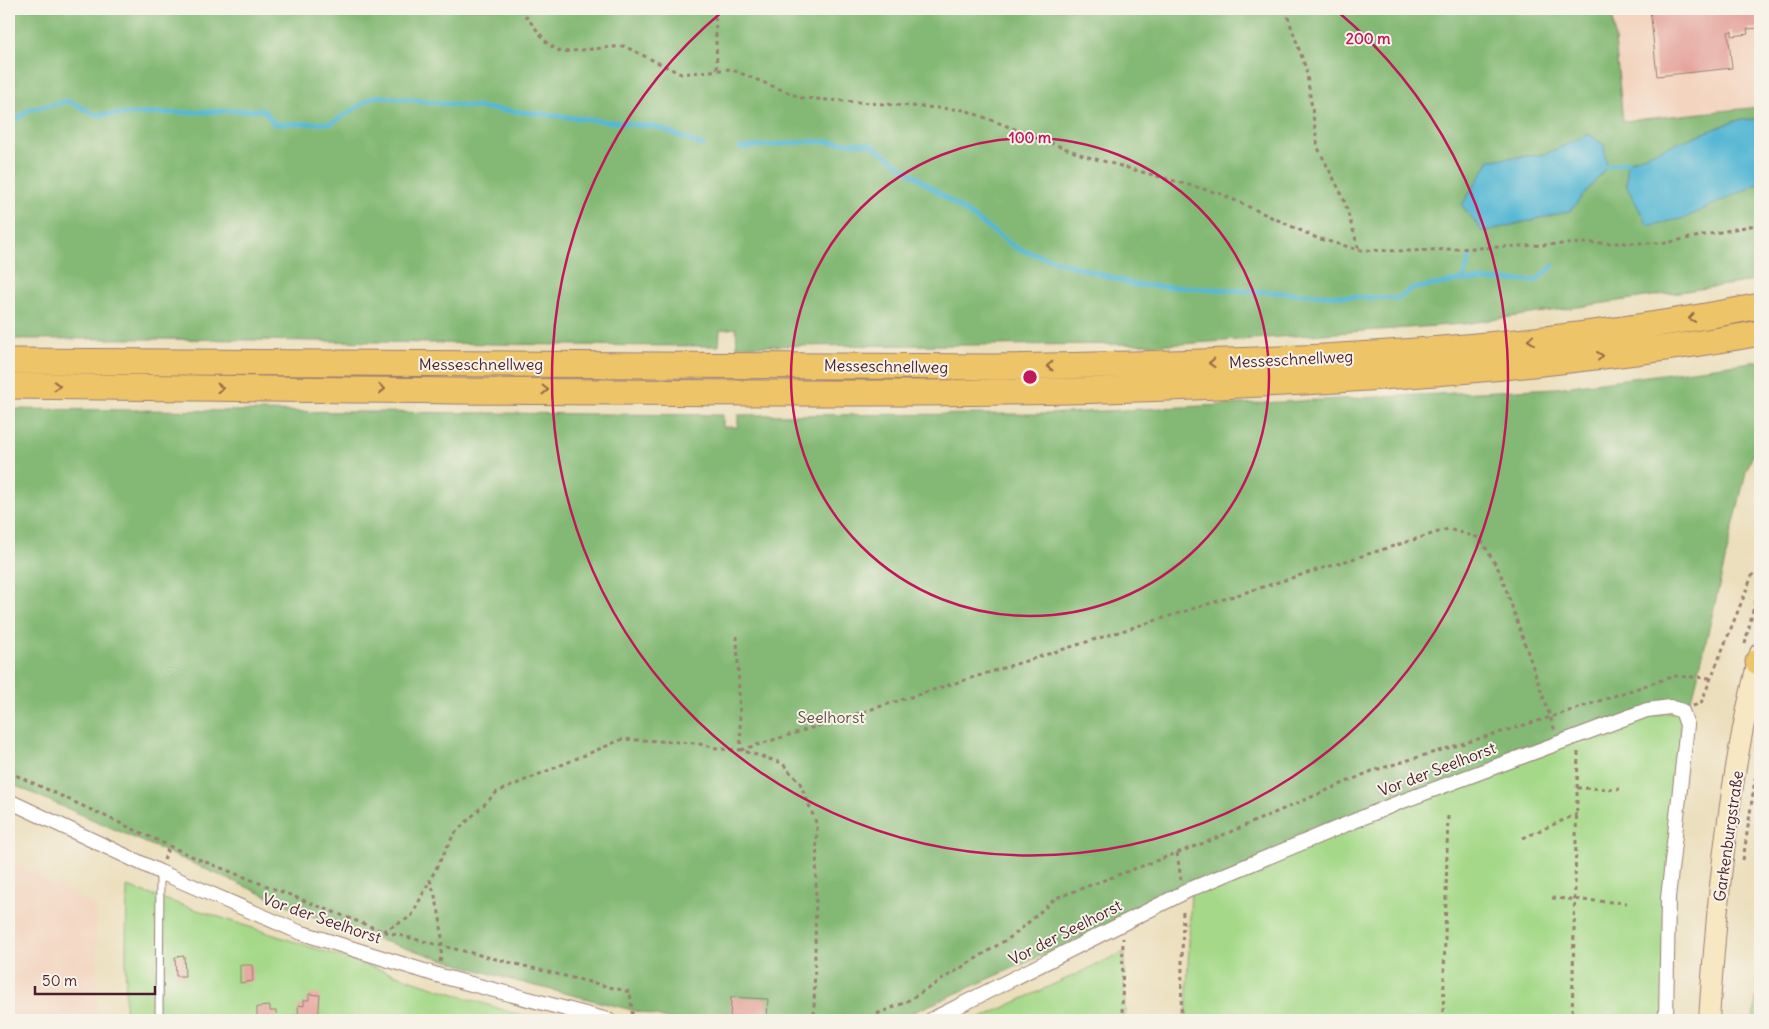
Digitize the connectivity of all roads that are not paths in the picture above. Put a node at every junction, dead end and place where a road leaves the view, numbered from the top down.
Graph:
1 (1760, 306) edge
2 (1760, 333) edge
3 (9, 361) edge
4 (9, 386) edge
5 (1760, 659) edge
6 (9, 801) edge
7 (160, 872) junction
8 (159, 1020) edge
9 (608, 1020) edge
10 (931, 1020) edge
11 (1666, 1020) edge
12 (1709, 1020) edge

1 -> 3 highway, Messeschnellweg
4 -> 2 highway, Messeschnellweg
5 - 12 main road, Garkenburgstraße
6 - 7 street, Vor der Seelhorst
7 - 8 lane
7 - 9 street, Vor der Seelhorst
10 - 11 street, Vor der Seelhorst

